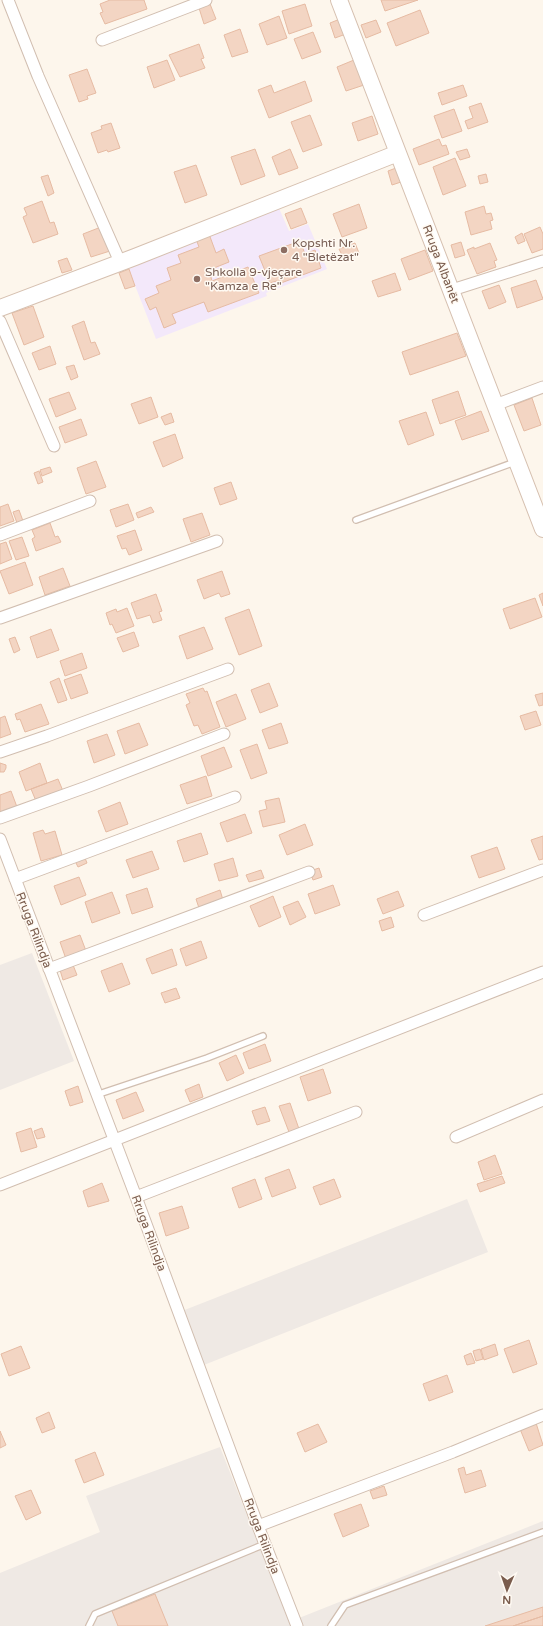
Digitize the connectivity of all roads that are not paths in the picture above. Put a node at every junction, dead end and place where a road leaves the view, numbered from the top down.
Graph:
1 (8, 0) edge
2 (206, 0) edge
3 (339, 0) edge
4 (102, 40) dead end
5 (398, 153) junction
6 (543, 261) edge
7 (120, 262) junction
8 (452, 290) junction
9 (0, 308) edge
10 (0, 321) edge
11 (543, 387) edge
12 (495, 405) junction
13 (54, 446) dead end
14 (517, 461) junction
15 (90, 501) dead end
16 (356, 520) dead end
17 (543, 529) edge
18 (0, 535) edge
19 (218, 542) dead end
20 (0, 618) edge
21 (228, 669) dead end
22 (224, 734) dead end
23 (0, 752) edge
24 (235, 797) dead end
25 (0, 818) edge
26 (0, 839) edge
27 (543, 870) edge
28 (309, 872) dead end
29 (15, 879) junction
30 (424, 914) dead end
31 (49, 969) junction
32 (543, 972) edge
33 (263, 1036) dead end
34 (96, 1094) junction
35 (543, 1100) edge
36 (356, 1112) dead end
37 (456, 1137) dead end
38 (114, 1141) junction
39 (0, 1185) edge
40 (136, 1197) junction
41 (543, 1415) edge
42 (258, 1526) junction
43 (543, 1532) edge
44 (265, 1544) junction
45 (89, 1626) edge
46 (297, 1626) edge
47 (331, 1626) edge

1 - 7 street
2 - 4 street
3 - 5 street, Rruga Albanët
5 - 7 street
5 - 8 street, Rruga Albanët
6 - 8 street
7 - 9 street
8 - 12 street, Rruga Albanët
10 - 13 street
11 - 12 street
12 - 14 street, Rruga Albanët
14 - 16 lane
14 - 17 street, Rruga Albanët
15 - 18 street
19 - 20 street
21 - 23 street
22 - 25 street
24 - 29 street
26 - 29 street, Rruga Rilindja
27 - 30 street
28 - 31 street
29 - 31 street, Rruga Rilindja
31 - 34 street, Rruga Rilindja
32 - 38 street
33 - 34 lane
34 - 38 street, Rruga Rilindja
35 - 37 street
36 - 40 street
38 - 39 street
38 - 40 street, Rruga Rilindja
40 - 42 street, Rruga Rilindja
41 - 42 street
42 - 44 street, Rruga Rilindja
43 - 47 lane
44 - 45 lane
44 - 46 street, Rruga Rilindja

